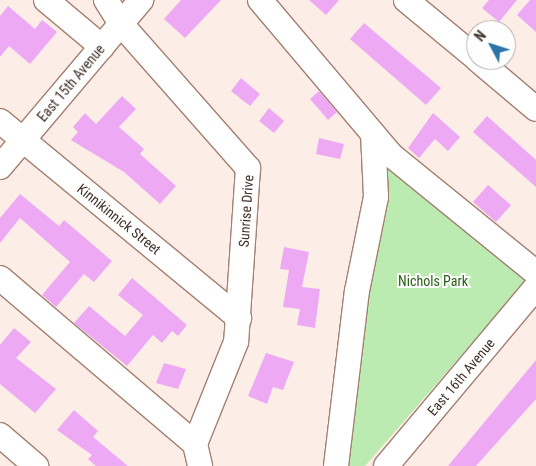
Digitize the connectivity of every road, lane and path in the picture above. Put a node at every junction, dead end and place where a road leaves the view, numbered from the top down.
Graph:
1 (46, 0) edge
2 (106, 0) edge
3 (141, 0) edge
4 (260, 0) edge
5 (406, 0) edge
6 (121, 24) junction
7 (102, 47) junction
8 (466, 50) edge
9 (490, 70) edge
10 (536, 108) edge
11 (0, 121) edge
12 (373, 134) junction
13 (23, 140) junction
14 (0, 167) edge
15 (536, 272) edge
16 (0, 278) edge
17 (536, 287) edge
18 (239, 318) junction
19 (0, 435) edge
20 (197, 455) edge
21 (36, 466) edge
22 (336, 466) edge
23 (386, 466) edge

1 - 7 street
2 - 6 street, Sunrise Drive
3 - 6 street, East 15th Avenue
4 - 12 street
5 - 8 street
6 - 7 street, East 15th Avenue
6 - 18 street, Sunrise Drive
7 - 13 street, East 15th Avenue
9 - 10 street
11 - 13 street, Kinnikinnick Street
12 - 15 street
12 - 22 street
13 - 14 street, East 15th Avenue
13 - 18 street, Kinnikinnick Street
16 - 20 street
17 - 23 street, East 16th Avenue
18 - 20 street, Sunrise Drive
19 - 21 street

